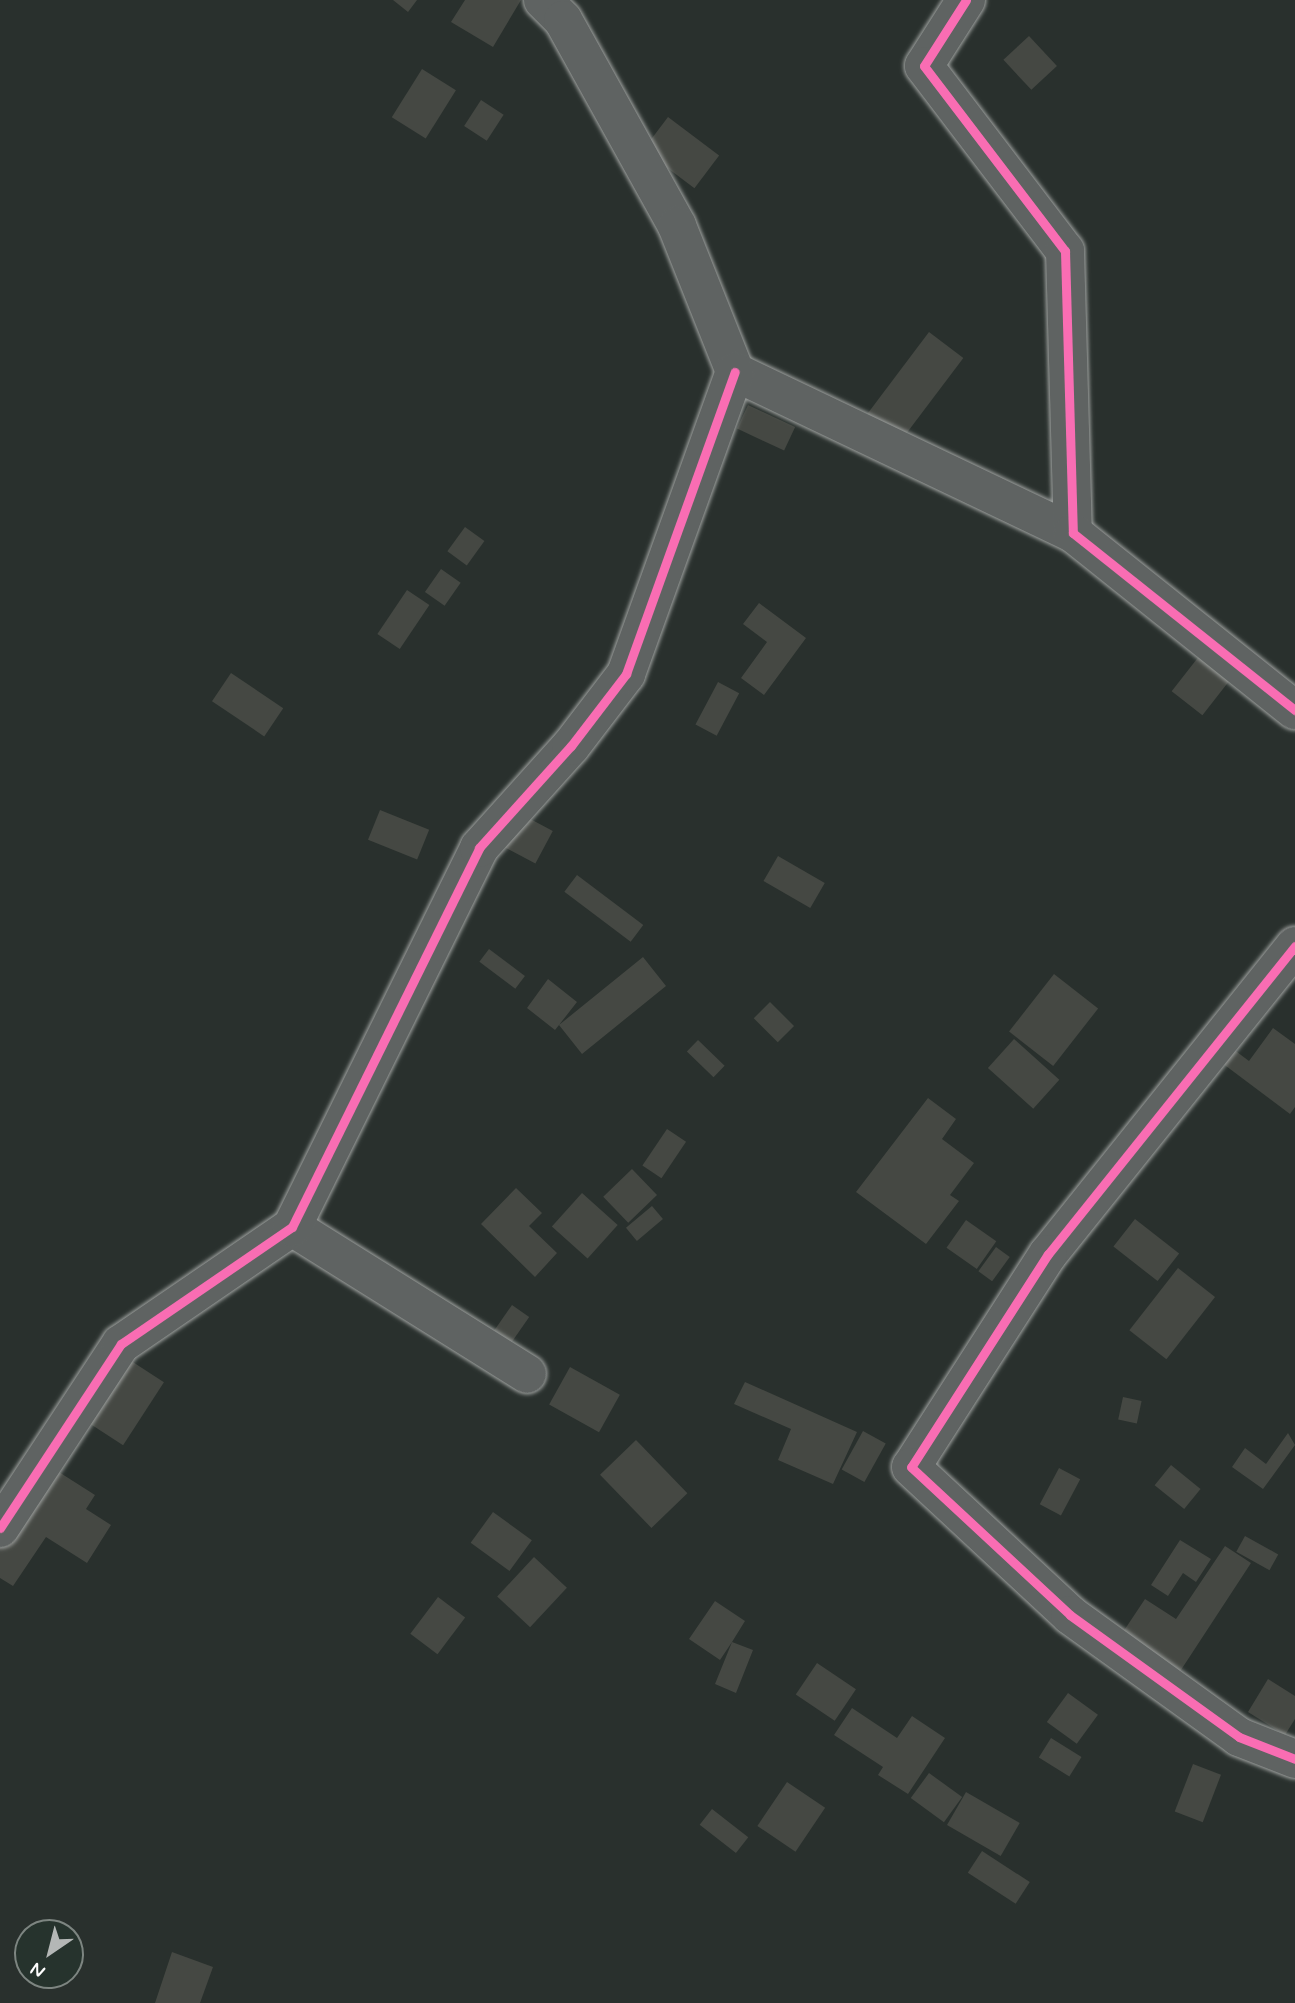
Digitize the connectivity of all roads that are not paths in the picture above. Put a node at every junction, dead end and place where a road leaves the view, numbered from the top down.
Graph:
1 (543, 0) edge
2 (966, 0) edge
3 (735, 372) junction
4 (1073, 533) junction
5 (1295, 710) edge
6 (1295, 946) edge
7 (292, 1227) junction
8 (527, 1374) dead end
9 (0, 1528) edge
10 (1295, 1759) edge

1 - 3 street
2 - 4 street
3 - 4 street
3 - 7 street
4 - 5 street
6 - 10 street
7 - 8 street
7 - 9 street

